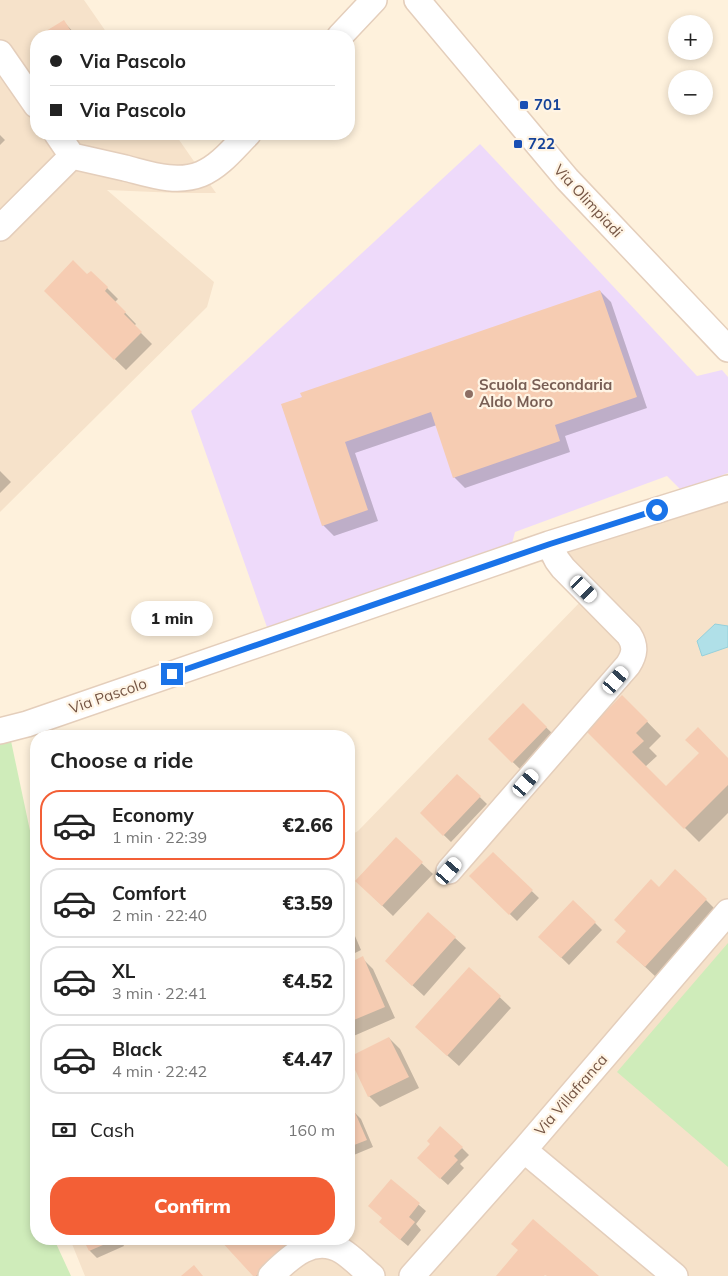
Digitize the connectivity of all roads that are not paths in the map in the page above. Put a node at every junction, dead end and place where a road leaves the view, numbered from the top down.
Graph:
1 (374, 0) edge
2 (416, 0) edge
3 (346, 30) edge
4 (0, 53) edge
5 (30, 96) edge
6 (61, 140) edge
7 (242, 140) edge
8 (72, 156) junction
9 (0, 228) edge
10 (728, 350) edge
11 (728, 488) edge
12 (550, 544) junction
13 (0, 730) edge
14 (449, 871) dead end
15 (728, 912) edge
16 (524, 1150) junction
17 (271, 1276) edge
18 (372, 1276) edge
19 (412, 1276) edge
20 (675, 1276) edge

1 - 3 street
2 - 10 street, Via Olimpiadi
4 - 5 street
6 - 8 street
7 - 8 street
8 - 9 street
11 - 12 street, Via Pascolo
12 - 13 street, Via Pascolo
12 - 14 street
15 - 16 street, Via Villafranca
16 - 19 street, Via Villafranca
16 - 20 street
17 - 18 street

